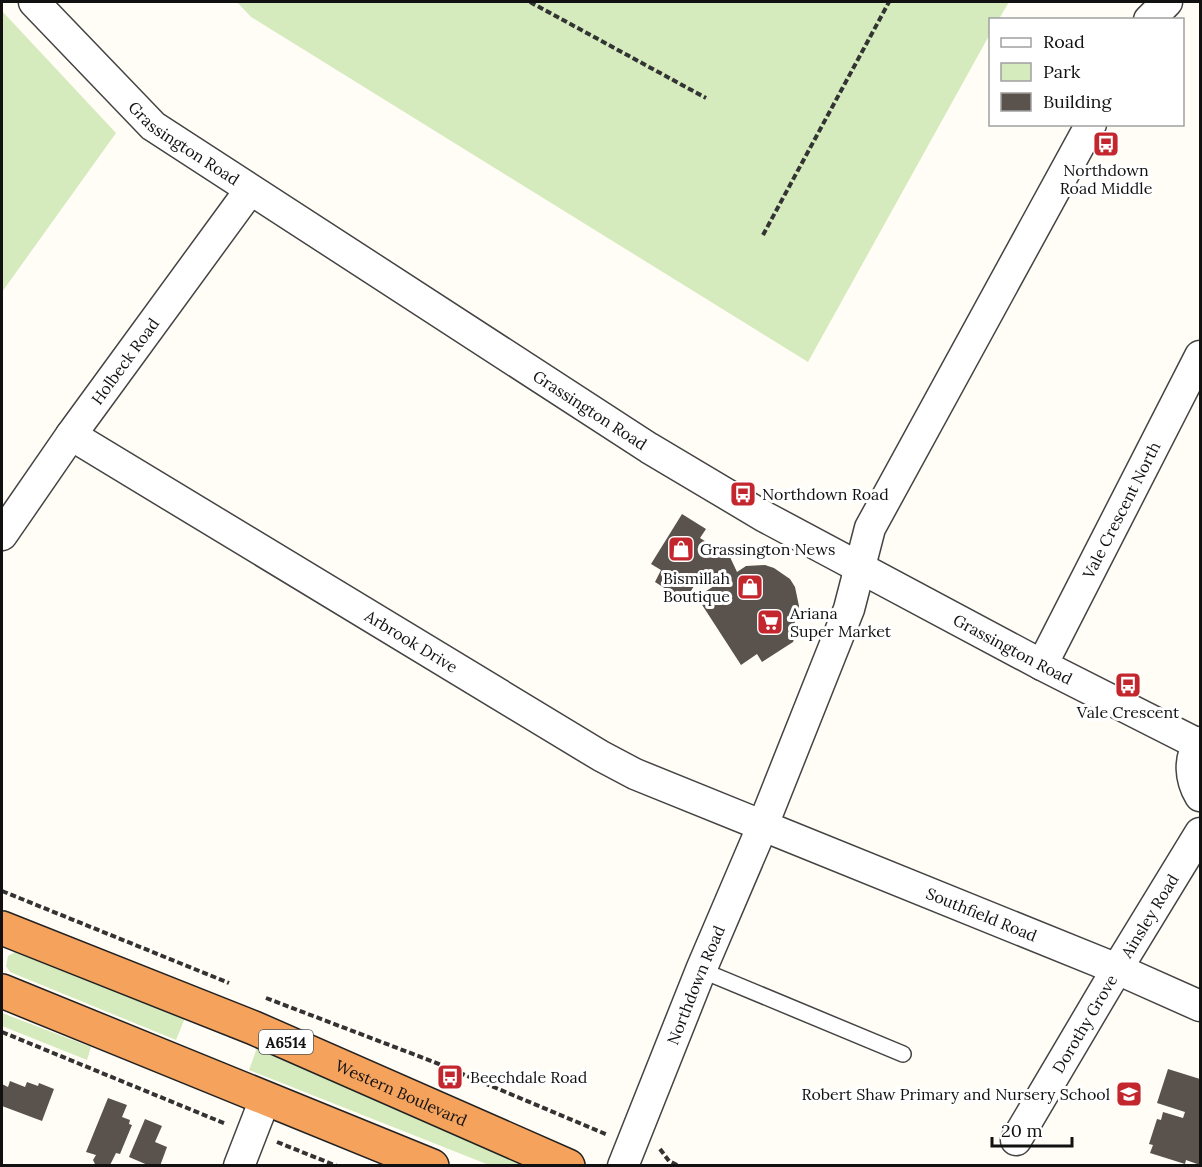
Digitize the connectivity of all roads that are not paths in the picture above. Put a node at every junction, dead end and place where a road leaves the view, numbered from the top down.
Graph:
1 (34, 2) edge
2 (1167, 2) edge
3 (1151, 18) edge
4 (1091, 126) edge
5 (250, 190) junction
6 (1200, 356) edge
7 (70, 435) junction
8 (2, 535) edge
9 (860, 569) junction
10 (1042, 665) junction
11 (1199, 743) edge
12 (1200, 796) edge
13 (763, 825) junction
14 (1200, 833) edge
15 (2, 928) edge
16 (1117, 969) junction
17 (701, 970) junction
18 (2, 991) edge
19 (1200, 1006) edge
20 (903, 1054) dead end
21 (265, 1099) junction
22 (1016, 1140) dead end
23 (239, 1166) edge
24 (432, 1166) edge
25 (568, 1166) edge
26 (624, 1166) edge

1 - 5 street, Grassington Road
2 - 3 street
4 - 9 street, Northdown Road
5 - 7 street, Holbeck Road
5 - 9 street, Grassington Road
6 - 10 street, Vale Crescent North
7 - 8 street, Holbeck Road
7 - 13 street, Arbrook Drive
9 - 10 street, Grassington Road
9 - 13 street, Northdown Road
10 - 11 street, Grassington Road
11 - 12 street
13 - 16 street, Southfield Road
13 - 17 street, Northdown Road
14 - 16 street, Ainsley Road
15 - 25 highway, Western Boulevard / A6514
16 - 19 street, Southfield Road
16 - 22 street, Dorothy Grove
17 - 20 lane
17 - 26 street, Northdown Road
18 - 21 highway
21 - 23 street
21 - 24 highway

